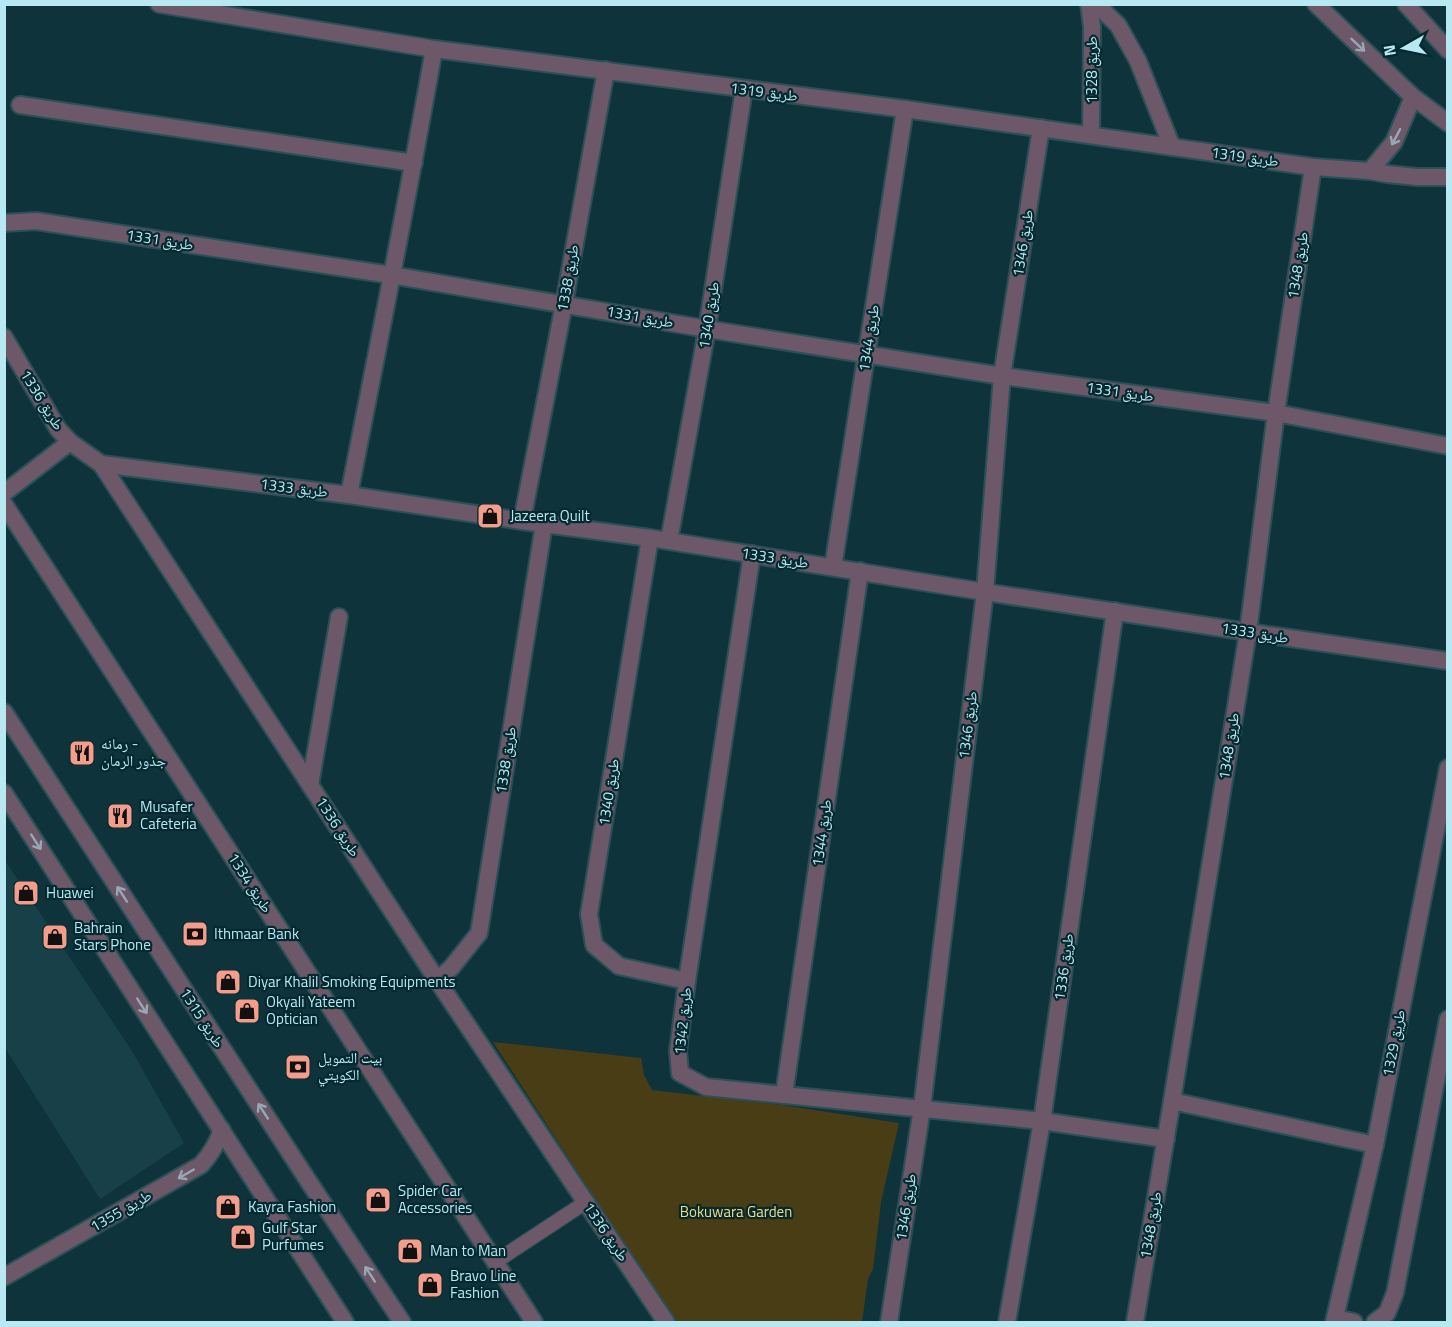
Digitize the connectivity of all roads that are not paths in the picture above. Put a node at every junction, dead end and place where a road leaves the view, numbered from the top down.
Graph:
1 (159, 4) edge
2 (1089, 4) edge
3 (1096, 4) edge
4 (1316, 4) edge
5 (1406, 4) edge
6 (434, 49) junction
7 (1448, 50) edge
8 (606, 70) junction
9 (744, 89) junction
10 (1413, 97) junction
11 (20, 105) dead end
12 (905, 109) junction
13 (1448, 123) edge
14 (1041, 128) junction
15 (1091, 135) junction
16 (1172, 147) junction
17 (414, 163) junction
18 (1313, 167) junction
19 (1370, 171) junction
20 (1448, 177) edge
21 (4, 223) edge
22 (391, 275) junction
23 (564, 304) junction
24 (707, 329) junction
25 (4, 337) edge
26 (866, 354) junction
27 (1002, 376) junction
28 (1276, 413) junction
29 (70, 442) junction
30 (1448, 446) edge
31 (101, 464) junction
32 (4, 493) edge
33 (349, 495) junction
34 (4, 504) edge
35 (522, 521) junction
36 (544, 524) junction
37 (650, 538) junction
38 (669, 541) junction
39 (752, 554) junction
40 (833, 567) junction
41 (860, 571) junction
42 (985, 592) junction
43 (1115, 611) junction
44 (339, 617) dead end
45 (1248, 632) junction
46 (1448, 661) edge
47 (4, 712) edge
48 (1448, 768) edge
49 (310, 785) junction
50 (4, 792) edge
51 (437, 980) junction
52 (687, 981) junction
53 (1448, 1019) edge
54 (784, 1095) junction
55 (1172, 1101) junction
56 (922, 1108) junction
57 (1042, 1122) junction
58 (222, 1130) junction
59 (1166, 1139) junction
60 (1375, 1145) junction
61 (586, 1202) junction
62 (495, 1262) junction
63 (4, 1277) edge
64 (1334, 1320) edge
65 (345, 1323) edge
66 (402, 1323) edge
67 (534, 1323) edge
68 (666, 1323) edge
69 (889, 1323) edge
70 (1007, 1323) edge
71 (1135, 1323) edge
72 (1354, 1323) edge
73 (1375, 1323) edge

1 - 6 street, طريق 1319
2 - 15 street, طريق 1328
3 - 16 street
4 -> 10 street
5 - 7 street
6 - 8 street, طريق 1319
6 - 17 street
8 - 9 street, طريق 1319
8 - 23 street, طريق 1338
9 - 12 street, طريق 1319
9 - 24 street, طريق 1340
10 - 13 street
10 -> 19 street
11 - 17 street
12 - 14 street, طريق 1319
12 - 26 street, طريق 1344
14 - 15 street, طريق 1319
14 - 27 street, طريق 1346
15 - 16 street, طريق 1319
16 - 18 street, طريق 1319
17 - 22 street
18 - 19 street, طريق 1319
18 - 28 street, طريق 1348
19 - 20 street, طريق 1319
21 - 22 street, طريق 1331
22 - 23 street, طريق 1331
22 - 33 street
23 - 24 street, طريق 1331
23 - 35 street, طريق 1338
24 - 26 street, طريق 1331
24 - 38 street, طريق 1340
25 - 29 street, طريق 1336
26 - 27 street, طريق 1331
26 - 40 street, طريق 1344
27 - 28 street, طريق 1331
27 - 42 street, طريق 1346
28 - 30 street, طريق 1331
28 - 45 street, طريق 1348
29 - 31 street, طريق 1336
29 - 32 street
31 - 33 street, طريق 1333
31 - 49 street, طريق 1336
33 - 35 street, طريق 1333
34 - 62 street, طريق 1334
35 - 36 street, طريق 1333
36 - 37 street, طريق 1333
36 - 51 street, طريق 1338
37 - 38 street, طريق 1333
37 - 52 street, طريق 1340
38 - 39 street, طريق 1333
39 - 40 street, طريق 1333
39 - 52 street, طريق 1342
40 - 41 street, طريق 1333
41 - 42 street, طريق 1333
41 - 54 street, طريق 1344
42 - 43 street, طريق 1333
42 - 56 street, طريق 1346
43 - 45 street, طريق 1333
43 - 57 street, طريق 1336
44 - 49 street
45 - 46 street, طريق 1333
45 - 55 street, طريق 1348
66 -> 47 street, طريق 1315
48 - 60 street, طريق 1329
49 - 51 street, طريق 1336
50 -> 58 street
51 - 61 street, طريق 1336
52 - 54 street, طريق 1342
53 - 73 street
54 - 56 street, طريق 1342
55 - 59 street, طريق 1348
55 - 60 street
56 - 57 street, طريق 1342
56 - 69 street, طريق 1346
57 - 59 street, طريق 1342
57 - 70 street, طريق 1336
58 -> 63 street, طريق 1355
58 - 65 street
59 - 71 street, طريق 1348
60 - 64 street, طريق 1329
61 - 62 lane
61 - 68 street, طريق 1336
62 - 67 street, طريق 1334
64 - 72 street, طريق 1329

